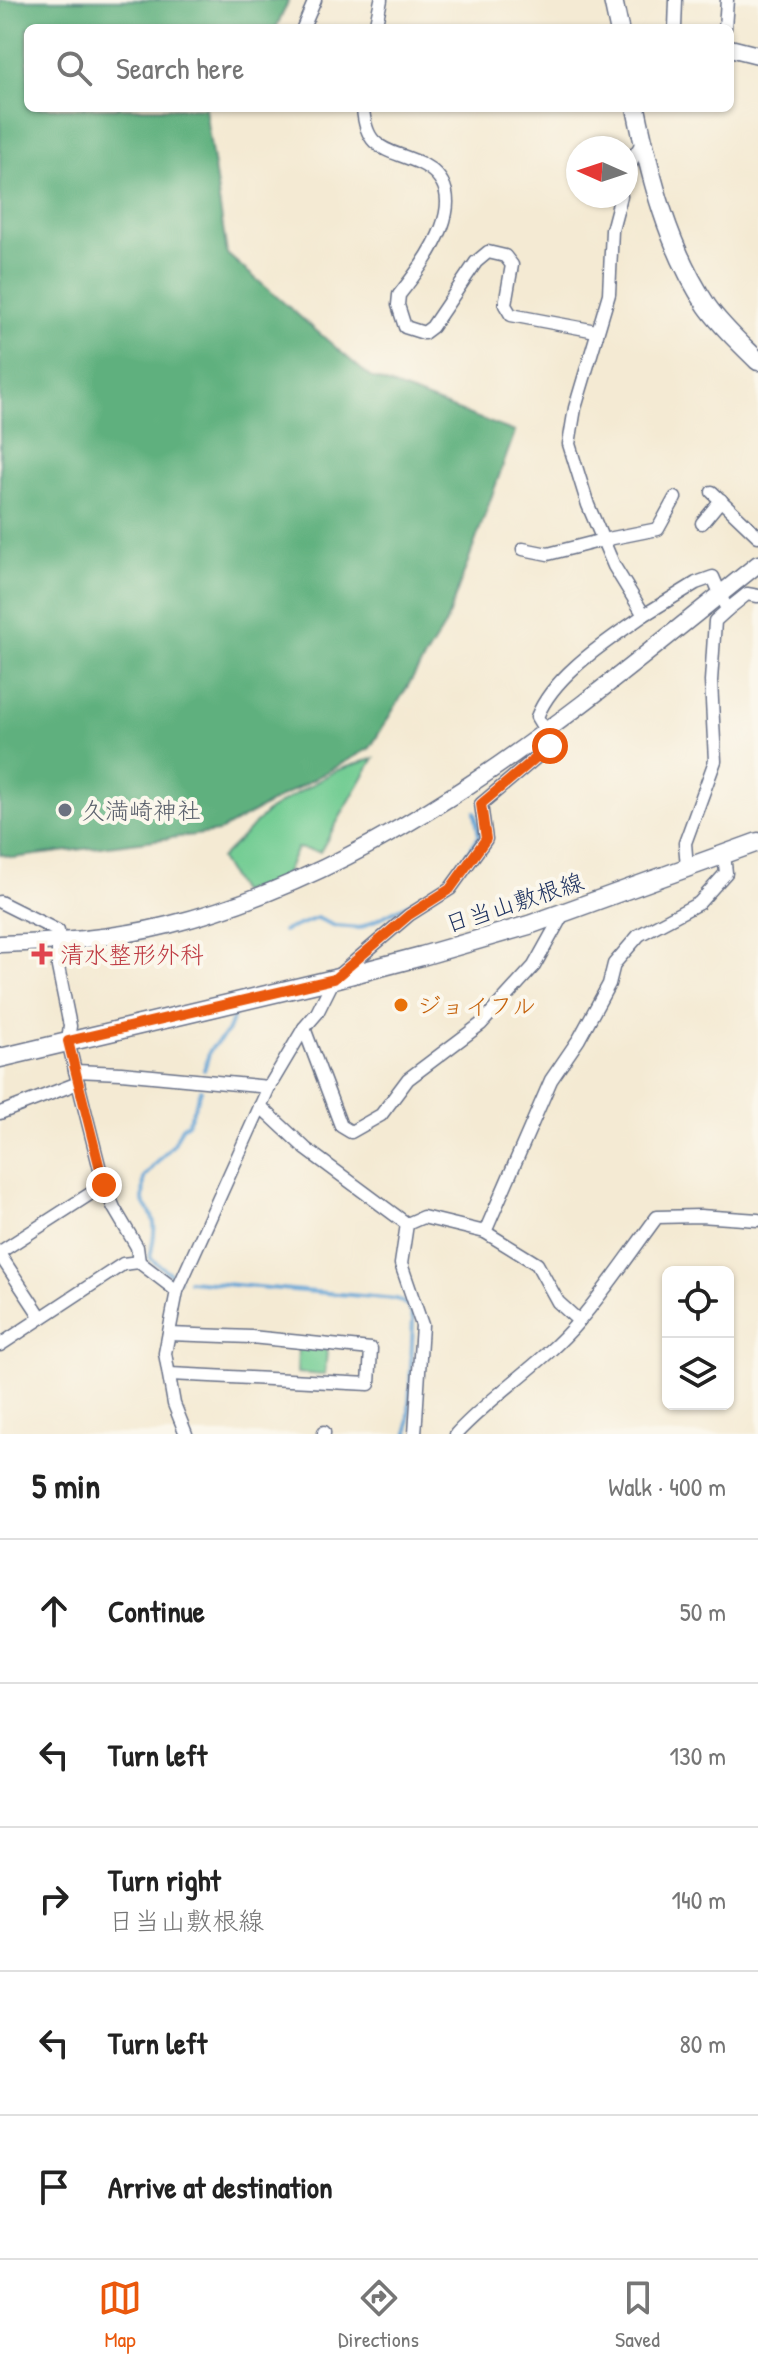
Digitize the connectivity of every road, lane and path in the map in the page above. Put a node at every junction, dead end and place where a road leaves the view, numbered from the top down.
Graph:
1 (315, 0) edge
2 (381, 0) edge
3 (613, 0) edge
4 (676, 0) edge
5 (727, 0) edge
6 (305, 24) edge
7 (376, 24) edge
8 (618, 24) edge
9 (675, 24) edge
10 (725, 24) edge
11 (734, 49) edge
12 (758, 55) edge
13 (364, 112) edge
14 (637, 112) edge
15 (643, 142) junction
16 (638, 150) edge
17 (618, 208) edge
18 (596, 331) junction
19 (758, 361) edge
20 (668, 497) dead end
21 (702, 523) dead end
22 (758, 536) edge
23 (603, 540) junction
24 (523, 549) dead end
25 (758, 564) edge
26 (721, 593) junction
27 (758, 596) edge
28 (727, 610) junction
29 (644, 615) junction
30 (546, 732) junction
31 (758, 842) edge
32 (724, 854) junction
33 (687, 867) junction
34 (0, 902) edge
35 (564, 912) junction
36 (59, 943) junction
37 (0, 944) edge
38 (334, 979) junction
39 (304, 1028) junction
40 (68, 1041) junction
41 (0, 1058) edge
42 (76, 1077) junction
43 (269, 1087) junction
44 (260, 1106) junction
45 (0, 1113) edge
46 (104, 1185) junction
47 (758, 1220) edge
48 (407, 1224) junction
49 (485, 1232) junction
50 (0, 1253) edge
51 (139, 1262) junction
52 (177, 1291) junction
53 (41, 1317) junction
54 (579, 1321) junction
55 (169, 1334) junction
56 (0, 1345) edge
57 (170, 1374) junction
58 (186, 1434) edge
59 (415, 1434) edge
60 (456, 1434) edge

1 - 6 street
2 - 7 street
3 - 8 main road
4 - 9 street
5 - 10 street
11 - 12 street
13 - 18 street
14 - 15 main road
15 - 16 street
15 - 19 main road
17 - 18 street
18 - 23 street
20 - 23 street
21 - 22 street
23 - 24 street
23 - 29 street
25 - 26 street
26 - 28 street
26 - 29 street
26 - 30 street
27 - 28 street
28 - 33 street
29 - 30 street
30 - 36 street
30 - 38 street
31 - 32 main road, 日当山敷根線
32 - 33 main road, 日当山敷根線
32 - 49 street
33 - 35 main road, 日当山敷根線
34 - 36 street
35 - 38 main road, 日当山敷根線
35 - 39 street
36 - 37 street
36 - 40 street
38 - 39 street
38 - 40 main road, 日当山敷根線
39 - 43 street
40 - 41 main road, 日当山敷根線
40 - 42 street
42 - 43 street
42 - 45 street
42 - 46 street
43 - 44 street
44 - 48 street
44 - 52 street
46 - 50 street
46 - 51 street
47 - 54 street
48 - 49 street
48 - 59 street
49 - 54 street
50 - 53 street
51 - 52 street
51 - 53 street
52 - 55 street
53 - 56 street
54 - 60 street
55 - 57 street
55 - 57 street
57 - 58 street

